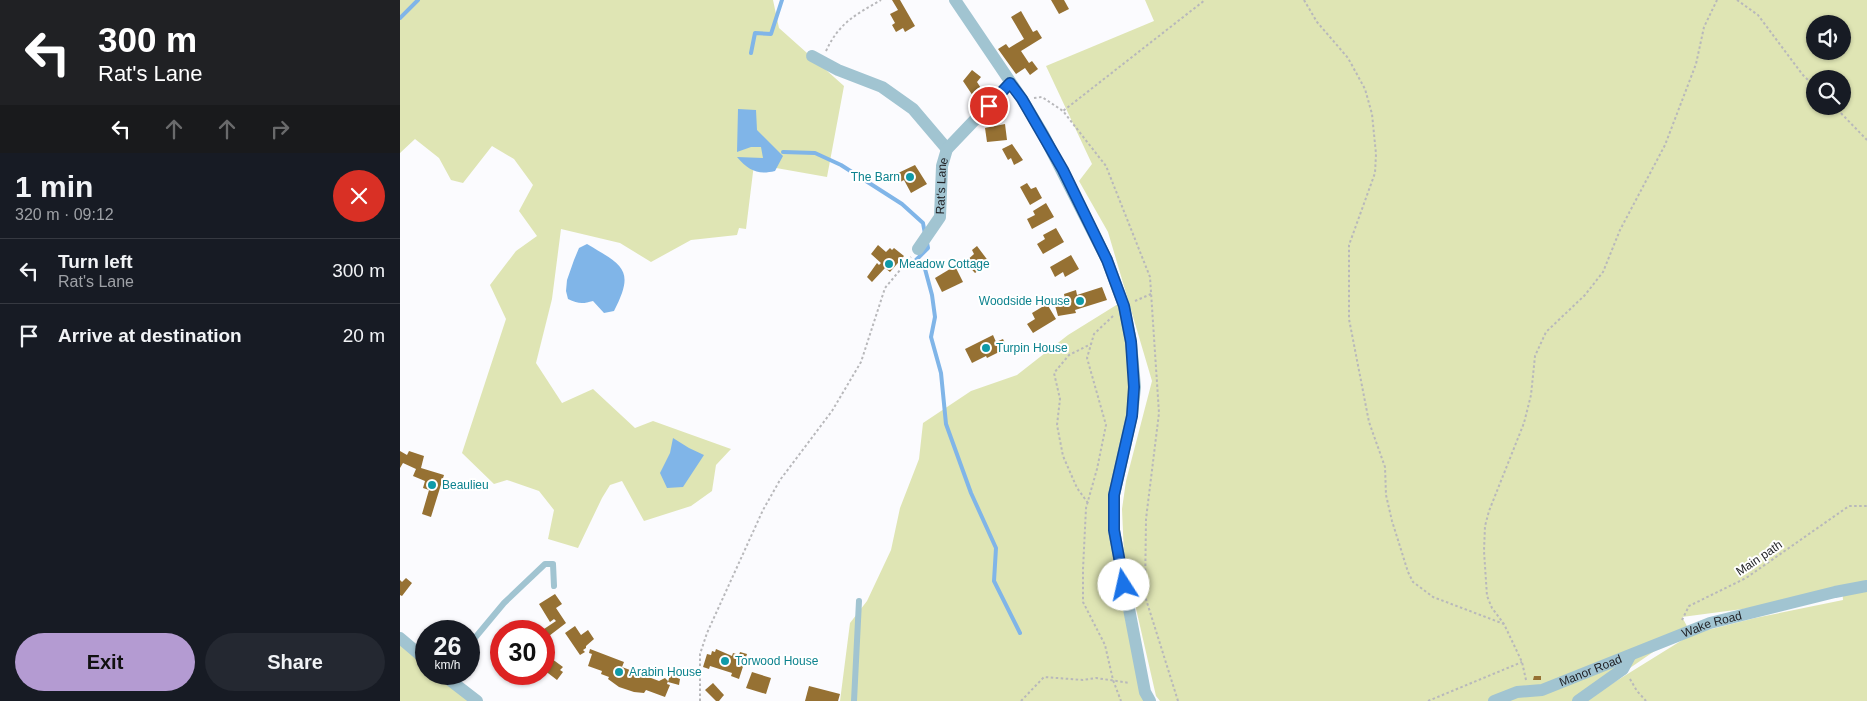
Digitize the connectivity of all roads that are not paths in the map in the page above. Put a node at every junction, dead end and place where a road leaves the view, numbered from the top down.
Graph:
1 (956, 0) edge
2 (817, 59) road end
3 (1010, 83) junction
4 (947, 149) junction
5 (918, 249) road end
6 (554, 586) dead end
7 (1867, 586) edge
8 (858, 601) dead end
9 (480, 632) edge
10 (400, 638) edge
11 (415, 651) edge
12 (1630, 656) junction
13 (458, 685) edge
14 (1148, 697) edge
15 (477, 701) edge
16 (854, 701) edge
17 (1494, 701) edge
18 (1578, 701) edge

1 - 3 street
2 - 4 street
3 - 4 street, Rat's Lane
3 - 14 street
4 - 5 street, Rat's Lane
6 - 9 lane
7 - 12 street, Wake Road
8 - 16 lane
10 - 11 street
12 - 17 street, Manor Road
12 - 18 street
13 - 15 street

